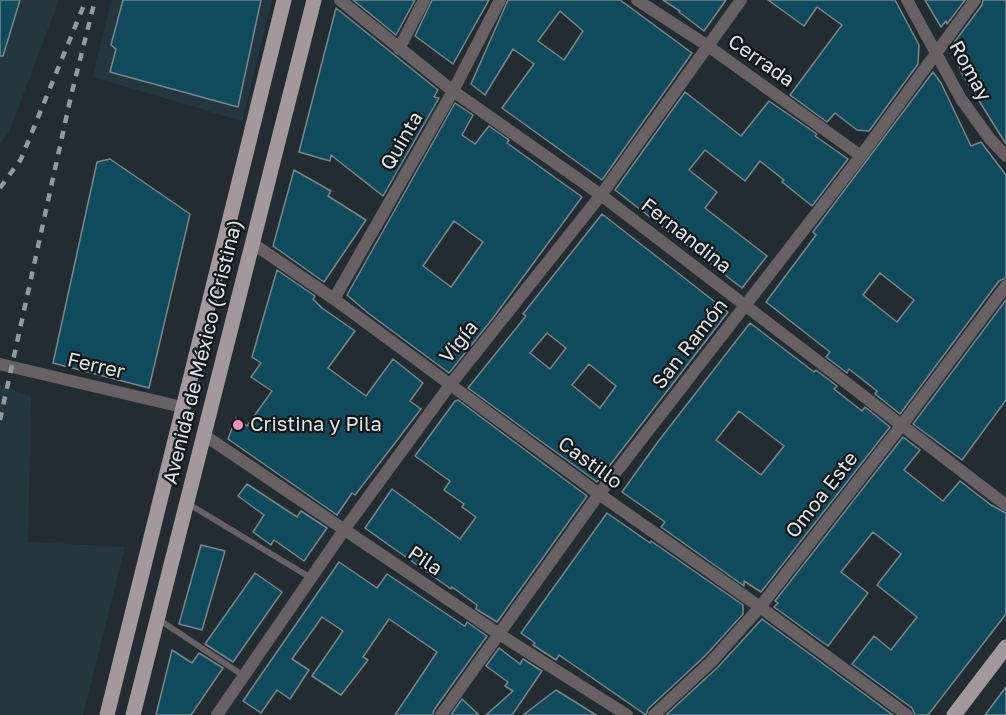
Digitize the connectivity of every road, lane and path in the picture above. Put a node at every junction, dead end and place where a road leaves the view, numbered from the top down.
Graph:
1 (284, 0) edge
2 (314, 0) edge
3 (340, 0) edge
4 (424, 0) edge
5 (500, 0) edge
6 (638, 0) edge
7 (741, 0) edge
8 (907, 0) edge
9 (975, 0) edge
10 (708, 46) junction
11 (399, 49) junction
12 (936, 52) junction
13 (453, 91) junction
14 (861, 156) junction
15 (1006, 156) edge
16 (602, 195) junction
17 (252, 243) junction
18 (1006, 286) edge
19 (334, 299) junction
20 (744, 306) junction
21 (0, 364) edge
22 (450, 385) junction
23 (182, 407) junction
24 (901, 426) junction
25 (204, 435) junction
26 (599, 494) junction
27 (187, 503) junction
28 (1006, 505) edge
29 (344, 530) junction
30 (311, 578) junction
31 (760, 607) junction
32 (158, 619) junction
33 (500, 634) junction
34 (1006, 647) edge
35 (244, 676) junction
36 (222, 713) edge
37 (107, 715) edge
38 (133, 715) edge
39 (441, 715) edge
40 (627, 715) edge
41 (654, 715) edge
42 (907, 715) edge
43 (954, 715) edge

1 - 23 main road, Avenida de México (Cristina)
2 - 17 main road, Avenida de México (Cristina)
3 - 11 street, Fernandina
4 - 11 street
5 - 13 street, Quinta
6 - 10 street, Cerrada
7 - 10 street, Vigía
8 - 12 street, Romay
9 - 12 street, San Ramón
10 - 14 street, Cerrada
10 - 16 street, Vigía
11 - 13 street, Fernandina
12 - 14 street, San Ramón
12 - 15 street, Romay
13 - 16 street, Fernandina
13 - 19 street, Quinta
14 - 20 street, San Ramón
16 - 20 street, Fernandina
16 - 22 street, Vigía
17 - 19 street, Castillo
17 - 25 main road, Avenida de México (Cristina)
18 - 24 street, Omoa Este
19 - 22 street, Castillo
20 - 24 street, Fernandina
20 - 26 street, San Ramón
21 - 23 street, Ferrer
22 - 26 street, Castillo
22 - 29 street, Vigía
23 - 37 main road, Avenida de México (Cristina)
24 - 28 street, Fernandina
24 - 31 street, Omoa Este
25 - 27 main road, Avenida de México (Cristina)
25 - 29 street, Pila
26 - 31 street, Castillo
26 - 33 street, San Ramón
27 - 30 lane
27 - 32 main road, Avenida de México (Cristina)
29 - 30 street, Vigía
29 - 33 street, Pila
30 - 35 street, Vigía
31 - 41 street, Omoa Este
31 - 42 street, Castillo
32 - 35 lane
32 - 38 main road, Avenida de México (Cristina)
33 - 39 street, San Ramón
33 - 40 street, Pila
34 - 43 main road
35 - 36 street, Vigía

